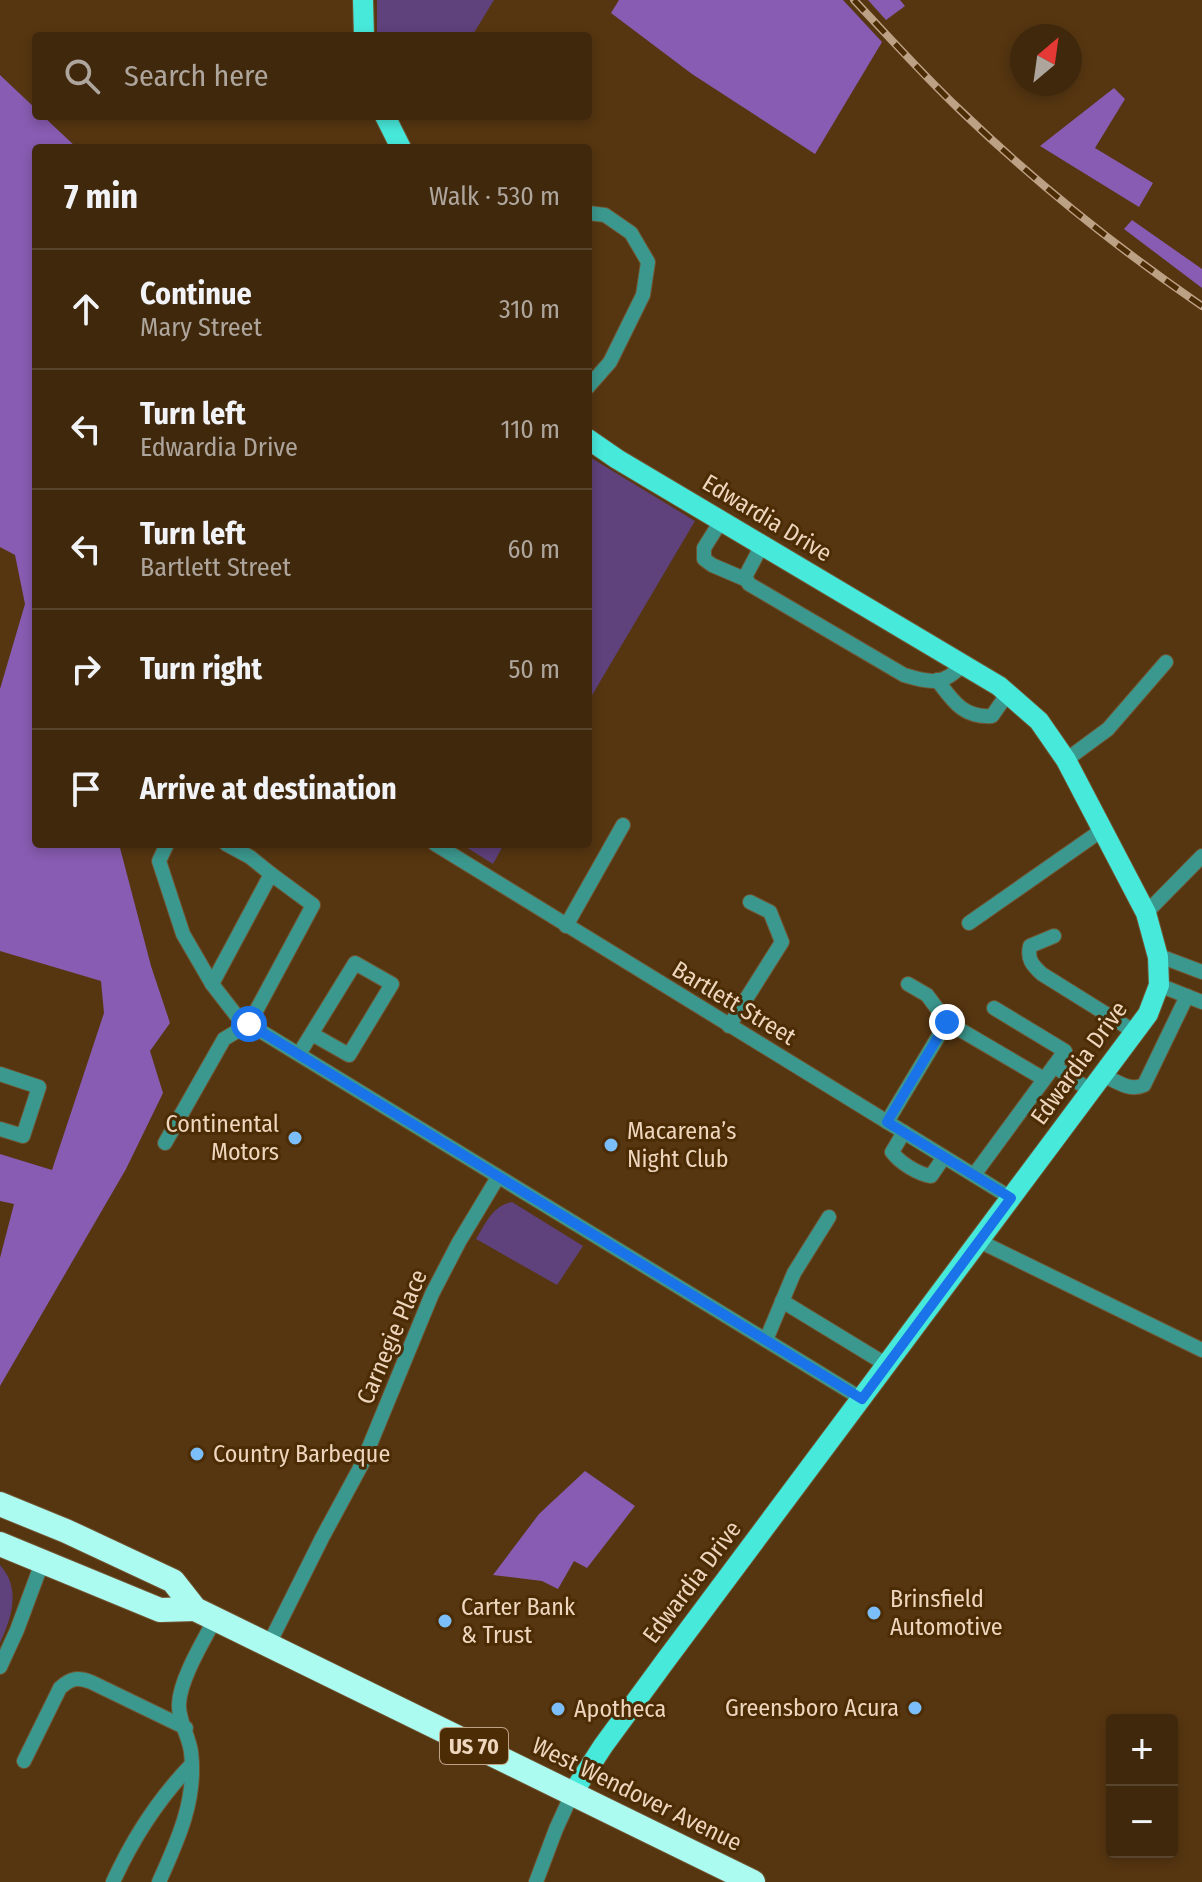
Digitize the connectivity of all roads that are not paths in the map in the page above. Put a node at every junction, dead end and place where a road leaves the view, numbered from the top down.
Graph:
1 (363, 0) edge
2 (364, 32) edge
3 (387, 120) edge
4 (399, 144) edge
5 (592, 213) edge
6 (592, 382) edge
7 (592, 442) edge
8 (721, 521) junction
9 (762, 545) junction
10 (747, 580) junction
11 (1166, 662) dead end
12 (963, 664) junction
13 (937, 680) junction
14 (1008, 693) junction
15 (1066, 760) junction
16 (623, 825) dead end
17 (1102, 830) junction
18 (165, 848) edge
19 (233, 848) edge
20 (441, 848) edge
21 (1202, 856) edge
22 (271, 874) junction
23 (750, 902) dead end
24 (1146, 913) junction
25 (969, 923) dead end
26 (566, 926) junction
27 (1054, 936) dead end
28 (1157, 955) junction
29 (1202, 972) edge
30 (212, 984) junction
31 (908, 984) dead end
32 (1159, 985) junction
33 (1187, 996) junction
34 (1202, 1002) edge
35 (994, 1008) dead end
36 (947, 1022) junction
37 (249, 1024) junction
38 (729, 1026) junction
39 (1135, 1032) junction
40 (312, 1034) junction
41 (299, 1054) junction
42 (1054, 1066) junction
43 (0, 1074) edge
44 (1044, 1079) junction
45 (1097, 1083) junction
46 (887, 1122) junction
47 (0, 1129) edge
48 (904, 1132) junction
49 (165, 1143) dead end
50 (944, 1157) junction
51 (974, 1175) junction
52 (498, 1177) junction
53 (1011, 1198) junction
54 (829, 1217) dead end
55 (979, 1241) junction
56 (782, 1301) junction
57 (766, 1340) junction
58 (1202, 1350) edge
59 (887, 1365) junction
60 (862, 1399) junction
61 (0, 1504) edge
62 (0, 1544) edge
63 (43, 1560) junction
64 (205, 1614) junction
65 (268, 1646) junction
66 (0, 1667) edge
67 (186, 1728) junction
68 (24, 1761) dead end
69 (192, 1764) junction
70 (572, 1794) junction
71 (113, 1882) edge
72 (159, 1882) edge
73 (536, 1882) edge
74 (753, 1882) edge

1 - 2 main road
3 - 4 main road
5 - 6 street
7 - 8 main road, Edwardia Drive
8 - 9 main road, Edwardia Drive
8 - 10 street
9 - 10 street
9 - 12 main road, Edwardia Drive
10 - 13 street
11 - 15 street
12 - 13 street
12 - 14 main road, Edwardia Drive
13 - 14 street
14 - 15 main road, Edwardia Drive
15 - 17 main road, Edwardia Drive
16 - 26 street
17 - 24 main road, Edwardia Drive
17 - 25 street
18 - 30 street
19 - 22 street
20 - 26 street, Bartlett Street
21 - 24 street
22 - 30 street
22 - 37 street
23 - 38 street
24 - 28 main road, Edwardia Drive
26 - 38 street, Bartlett Street
27 - 39 street
28 - 29 street
28 - 32 main road, Edwardia Drive
30 - 37 street
31 - 36 street
32 - 33 street
32 - 39 main road, Edwardia Drive
33 - 34 street
33 - 45 street
35 - 42 street
36 - 44 street
36 - 46 street
37 - 41 street
37 - 49 street
38 - 46 street, Bartlett Street
39 - 45 main road, Edwardia Drive
40 - 40 street
40 - 41 street
41 - 52 street
42 - 44 street
42 - 45 street
43 - 47 street
44 - 51 street
45 - 53 main road, Edwardia Drive
46 - 48 street, Bartlett Street
48 - 50 street, Bartlett Street
48 - 50 street
50 - 51 street, Bartlett Street
51 - 53 street, Bartlett Street
52 - 57 street
52 - 65 street, Carnegie Place
53 - 55 main road, Edwardia Drive
54 - 56 street
55 - 58 street
55 - 59 main road, Edwardia Drive
56 - 57 street
56 - 59 street
57 - 60 street
59 - 60 main road, Edwardia Drive
60 - 70 main road, Edwardia Drive
61 - 64 highway, West Wendover Avenue / US 70
62 - 63 highway, West Wendover Avenue / US 70
63 - 64 highway, West Wendover Avenue / US 70
63 - 66 street
64 - 65 highway, West Wendover Avenue / US 70
64 - 67 street
65 - 70 highway, West Wendover Avenue / US 70
67 - 68 street
67 - 69 street
69 - 71 street
69 - 72 street
70 - 73 street
70 - 74 highway, West Wendover Avenue / US 70

